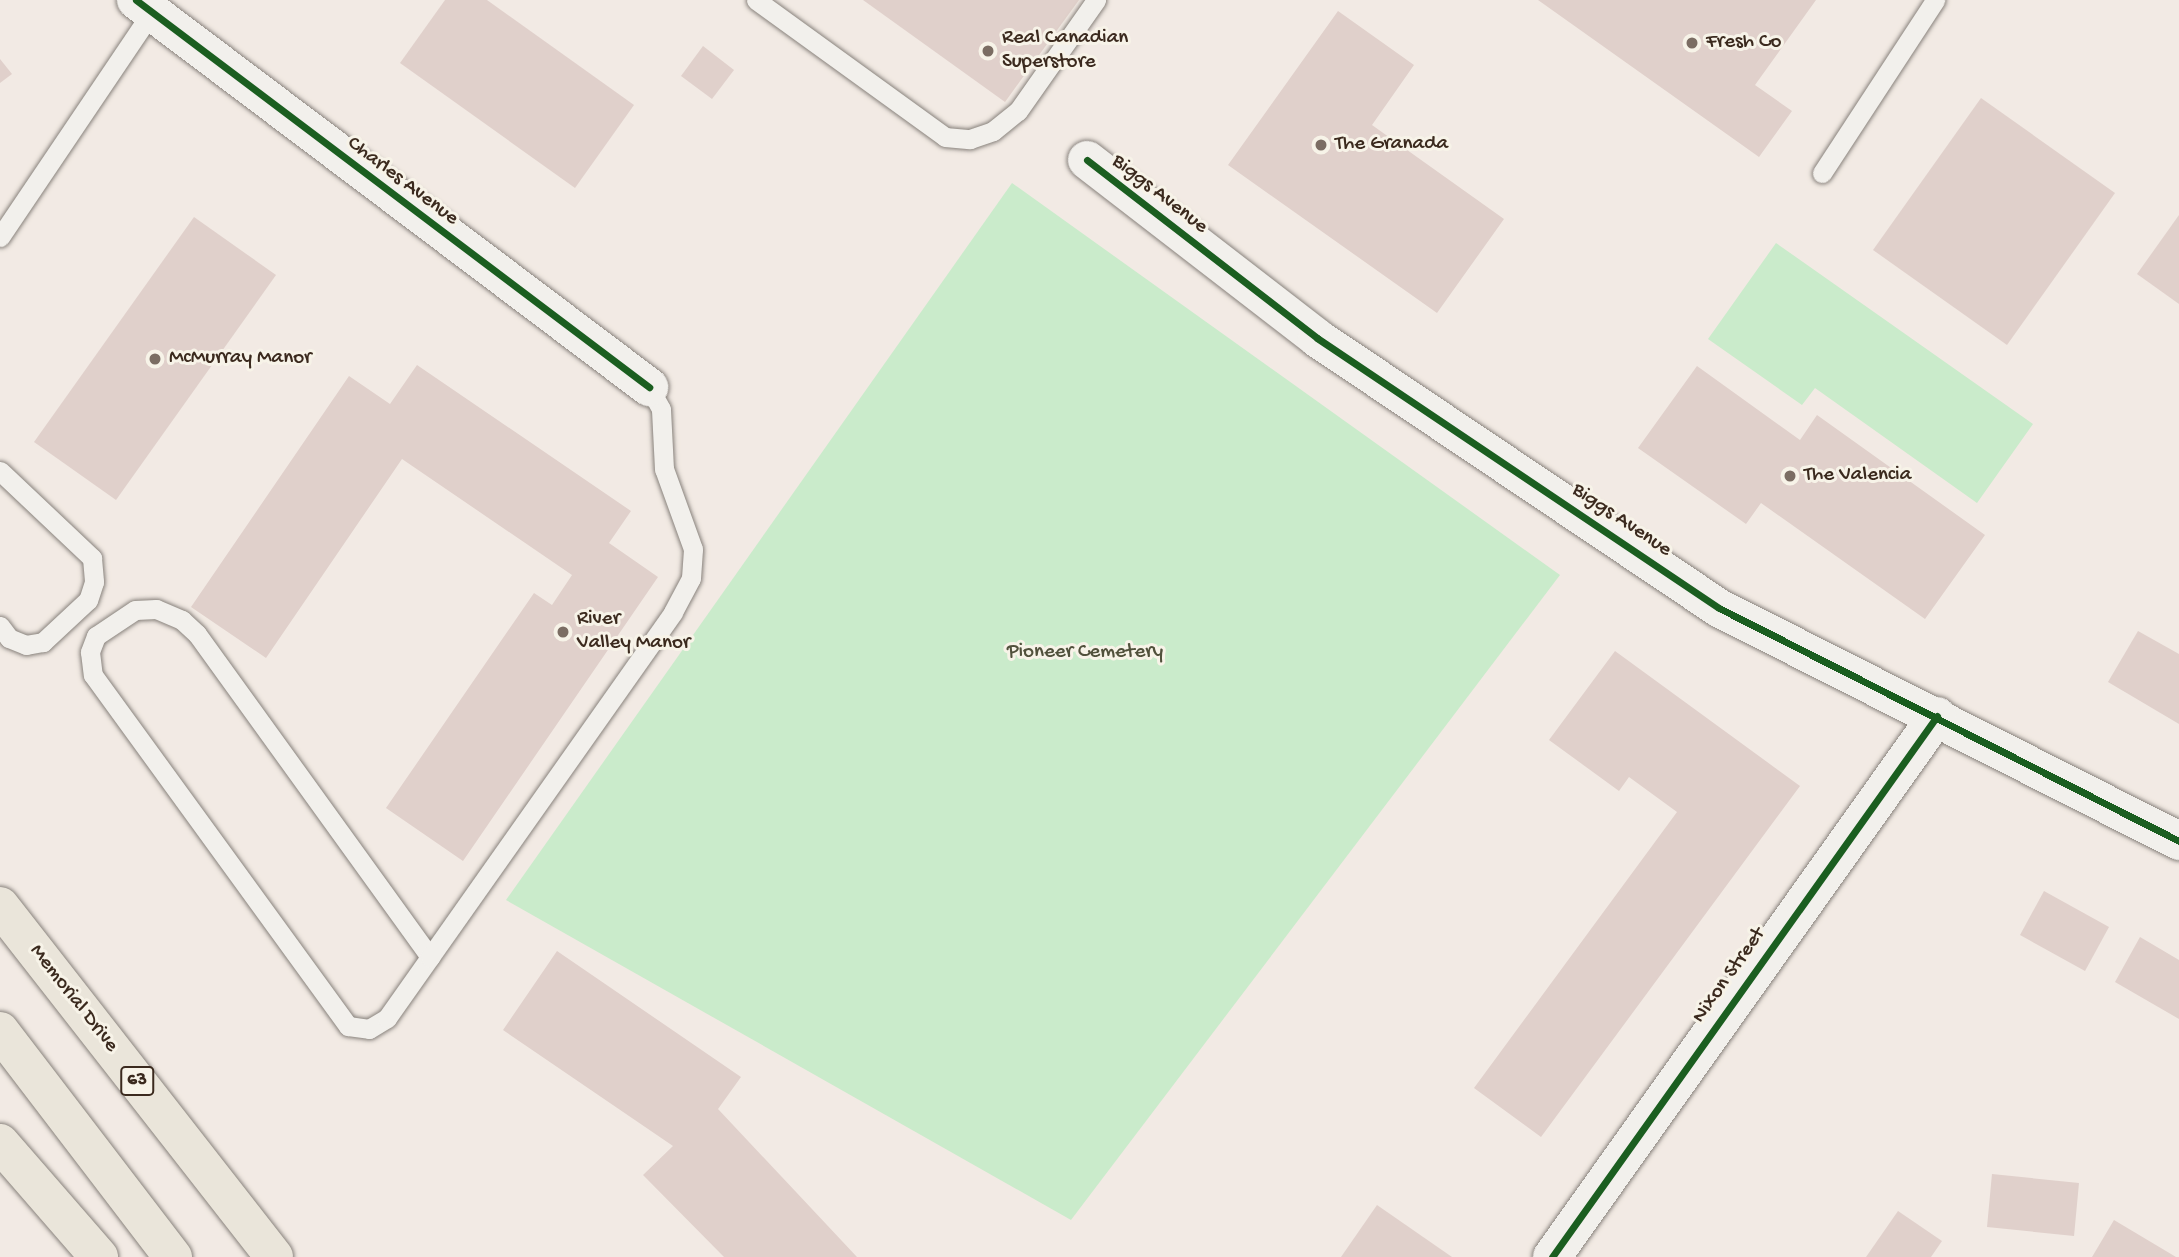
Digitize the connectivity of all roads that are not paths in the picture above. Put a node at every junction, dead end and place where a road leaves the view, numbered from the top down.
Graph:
1 (756, 0) edge
2 (1096, 0) edge
3 (1935, 0) edge
4 (144, 6) edge
5 (1087, 160) dead end
6 (1822, 173) dead end
7 (0, 237) edge
8 (649, 387) joint
9 (0, 471) edge
10 (0, 626) edge
11 (1937, 716) junction
12 (2179, 841) edge
13 (0, 906) edge
14 (430, 957) junction
15 (0, 1031) edge
16 (0, 1143) edge
17 (99, 1257) edge
18 (173, 1257) edge
19 (274, 1257) edge
20 (1552, 1257) edge

1 - 2 lane
3 - 6 lane
4 - 7 lane
4 - 8 street, Charles Avenue
5 - 11 street, Biggs Avenue
8 - 14 lane
9 - 10 lane
11 - 12 street, Biggs Avenue
11 - 20 street, Nixon Street
13 - 19 highway, Memorial Drive / 63
14 - 14 lane
15 - 18 highway
16 - 17 highway

